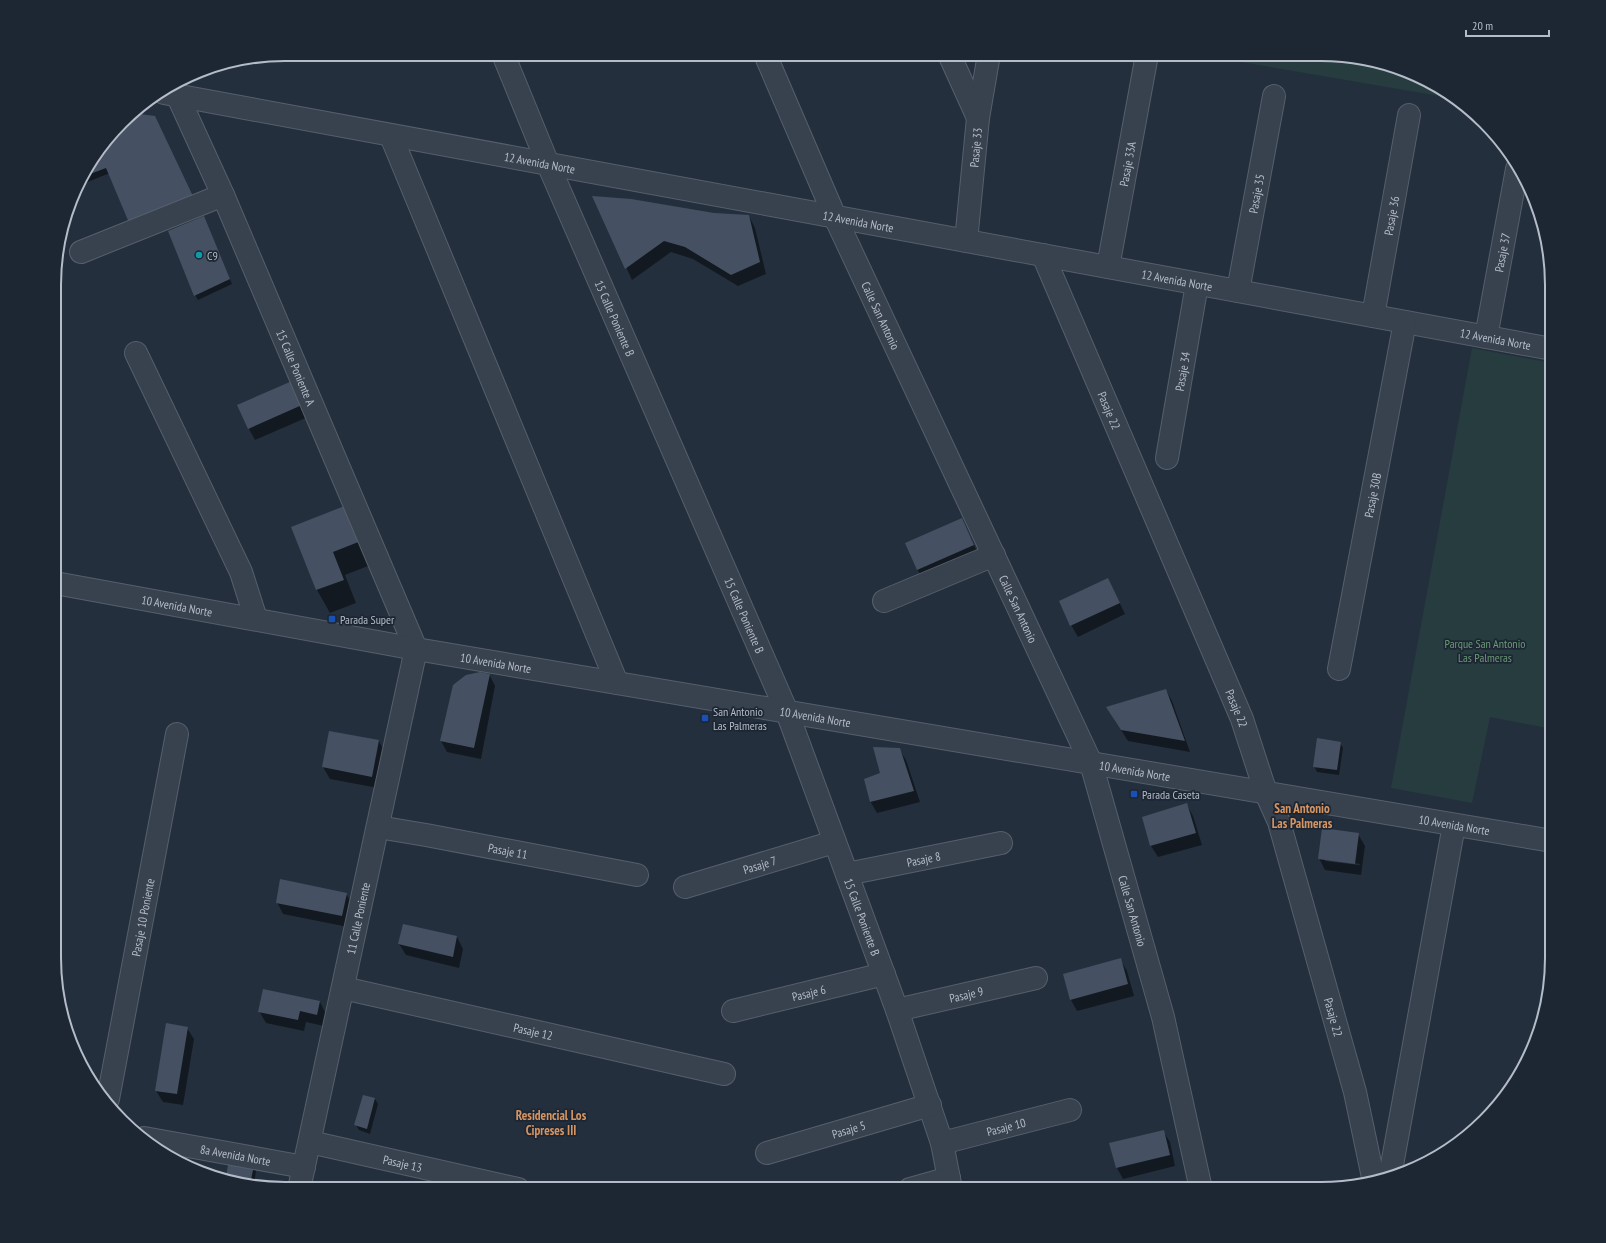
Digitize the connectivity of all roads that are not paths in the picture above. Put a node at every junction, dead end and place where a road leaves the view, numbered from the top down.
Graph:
1 (506, 61) edge
2 (768, 61) edge
3 (952, 61) edge
4 (989, 61) edge
5 (1146, 61) edge
6 (172, 92) edge
7 (1274, 96) dead end
8 (1409, 115) dead end
9 (978, 118) junction
10 (391, 136) junction
11 (548, 164) junction
12 (1516, 175) edge
13 (223, 195) junction
14 (835, 217) junction
15 (966, 241) junction
16 (81, 252) dead end
17 (1043, 255) junction
18 (1108, 267) junction
19 (1197, 284) junction
20 (1238, 291) junction
21 (1373, 316) junction
22 (1405, 322) junction
23 (1486, 337) junction
24 (1545, 348) edge
25 (136, 353) dead end
26 (1167, 458) dead end
27 (994, 555) junction
28 (61, 584) edge
29 (884, 601) dead end
30 (256, 619) junction
31 (416, 649) junction
32 (1339, 669) dead end
33 (617, 683) junction
34 (787, 712) junction
35 (177, 734) dead end
36 (1091, 763) junction
37 (1266, 793) junction
38 (1454, 825) junction
39 (378, 827) junction
40 (1545, 840) edge
41 (834, 842) junction
42 (1001, 843) dead end
43 (847, 874) junction
44 (637, 875) dead end
45 (686, 887) dead end
46 (884, 974) junction
47 (1036, 978) dead end
48 (343, 988) junction
49 (897, 1010) junction
50 (733, 1012) dead end
51 (724, 1074) dead end
52 (109, 1096) edge
53 (930, 1105) junction
54 (1070, 1110) dead end
55 (155, 1140) edge
56 (310, 1142) junction
57 (942, 1143) junction
58 (767, 1153) dead end
59 (304, 1167) junction
60 (1391, 1171) edge
61 (1373, 1176) edge
62 (300, 1182) edge
63 (487, 1182) edge
64 (950, 1182) edge
65 (1199, 1182) edge

1 - 11 street, 15 Calle Poniente B
2 - 14 street, Calle San Antonio
3 - 9 street
4 - 9 street, Pasaje 33
5 - 18 street, Pasaje 33A
6 - 10 street, 12 Avenida Norte
6 - 13 street, 15 Calle Poniente A
7 - 20 street, Pasaje 35
8 - 21 street, Pasaje 36
9 - 15 street, Pasaje 33
10 - 11 street, 12 Avenida Norte
10 - 33 street
11 - 14 street, 12 Avenida Norte
11 - 34 street, 15 Calle Poniente B
12 - 23 street, Pasaje 37
13 - 16 street
13 - 31 street, 15 Calle Poniente A
14 - 15 street, 12 Avenida Norte
14 - 27 street, Calle San Antonio
15 - 17 street, 12 Avenida Norte
17 - 18 street, 12 Avenida Norte
17 - 37 street, Pasaje 22
18 - 19 street, 12 Avenida Norte
19 - 20 street, 12 Avenida Norte
19 - 26 street, Pasaje 34
20 - 21 street, 12 Avenida Norte
21 - 22 street, 12 Avenida Norte
22 - 23 street, 12 Avenida Norte
22 - 32 street, Pasaje 30B
23 - 24 street, 12 Avenida Norte
25 - 30 street
27 - 29 street
27 - 36 street, Calle San Antonio
28 - 30 street, 10 Avenida Norte
30 - 31 street, 10 Avenida Norte
31 - 33 street, 10 Avenida Norte
31 - 39 street, 11 Calle Poniente
33 - 34 street, 10 Avenida Norte
34 - 36 street, 10 Avenida Norte
34 - 41 street, 15 Calle Poniente B
35 - 52 street, Pasaje 10 Poniente
36 - 37 street, 10 Avenida Norte
36 - 65 street, Calle San Antonio
37 - 38 street, 10 Avenida Norte
37 - 61 street, Pasaje 22
38 - 40 street, 10 Avenida Norte
38 - 60 street
39 - 44 street, Pasaje 11
39 - 48 street, 11 Calle Poniente
41 - 43 street, 15 Calle Poniente B
41 - 45 street, Pasaje 7
42 - 43 street, Pasaje 8
43 - 46 street, 15 Calle Poniente B
46 - 49 street, 15 Calle Poniente B
46 - 50 street, Pasaje 6
47 - 49 street, Pasaje 9
48 - 51 street, Pasaje 12
48 - 56 street, 11 Calle Poniente
49 - 53 street, 15 Calle Poniente B
53 - 57 street, 15 Calle Poniente B
53 - 58 street, Pasaje 5
54 - 57 street, Pasaje 10
55 - 59 street, 8a Avenida Norte
56 - 59 street, 11 Calle Poniente
56 - 63 street, Pasaje 13
57 - 64 street, 15 Calle Poniente B
59 - 62 street, 11 Calle Poniente

